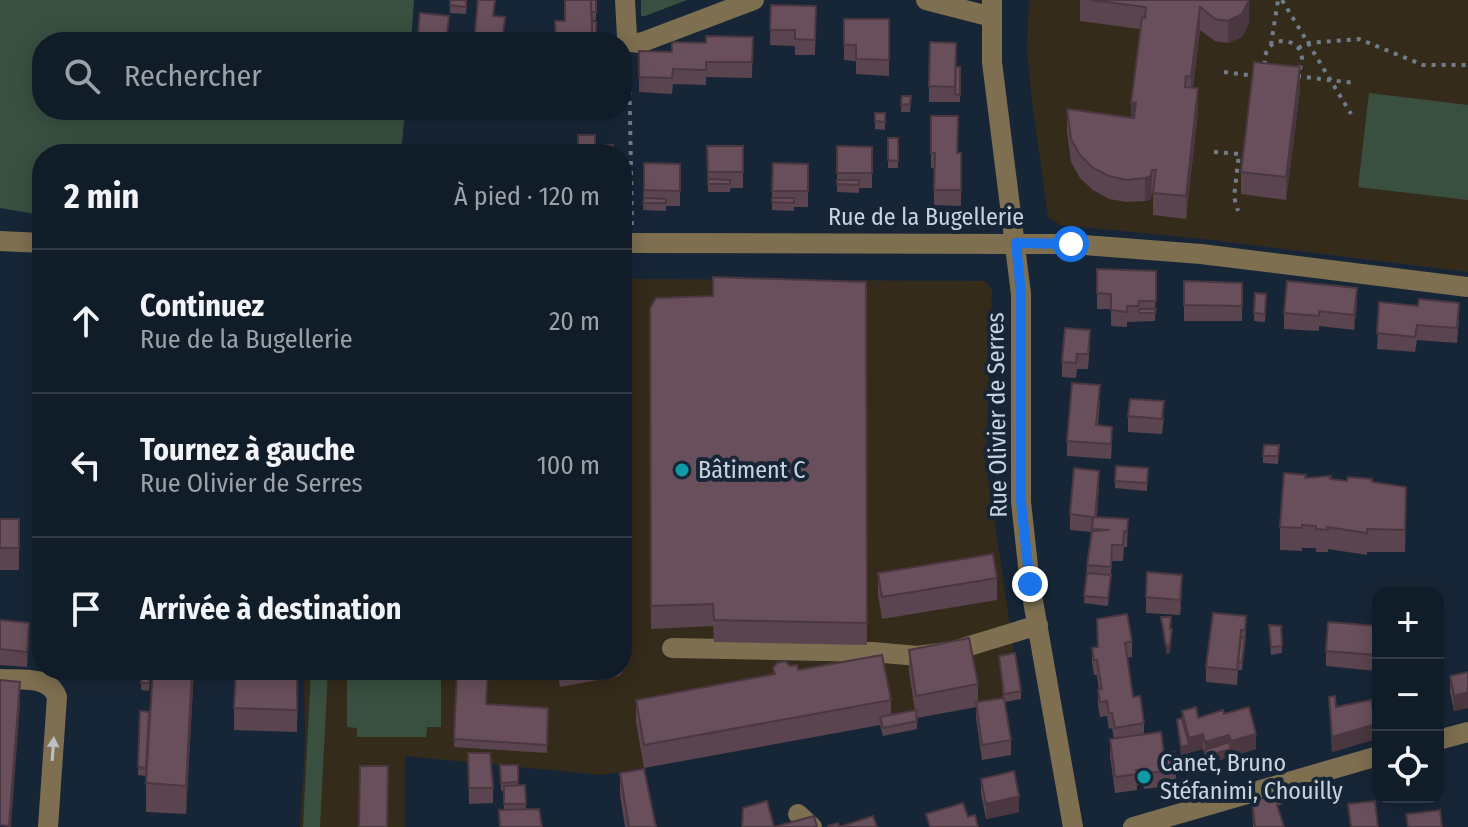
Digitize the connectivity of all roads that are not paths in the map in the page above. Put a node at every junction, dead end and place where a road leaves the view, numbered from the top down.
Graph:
1 (625, 0) edge
2 (754, 0) edge
3 (926, 0) edge
4 (992, 9) edge
5 (627, 32) edge
6 (632, 41) edge
7 (0, 241) edge
8 (32, 243) edge
9 (632, 243) edge
10 (1016, 243) junction
11 (1468, 287) edge
12 (1038, 625) junction
13 (672, 648) dead end
14 (0, 679) edge
15 (32, 680) edge
16 (33, 680) edge
17 (1468, 732) edge
18 (1444, 738) edge
19 (1372, 758) edge
20 (48, 827) edge
21 (1073, 827) edge
22 (1133, 827) edge

1 - 5 street
2 - 6 street
3 - 4 street
4 - 10 street, Rue Olivier de Serres
7 - 8 street
9 - 10 street, Rue de la Bugellerie
10 - 11 street, Rue de la Bugellerie
10 - 12 street, Rue Olivier de Serres
12 - 13 street
12 - 21 street, Rue Olivier de Serres
15 -> 14 street
20 -> 16 street
17 - 18 street
19 - 22 street

